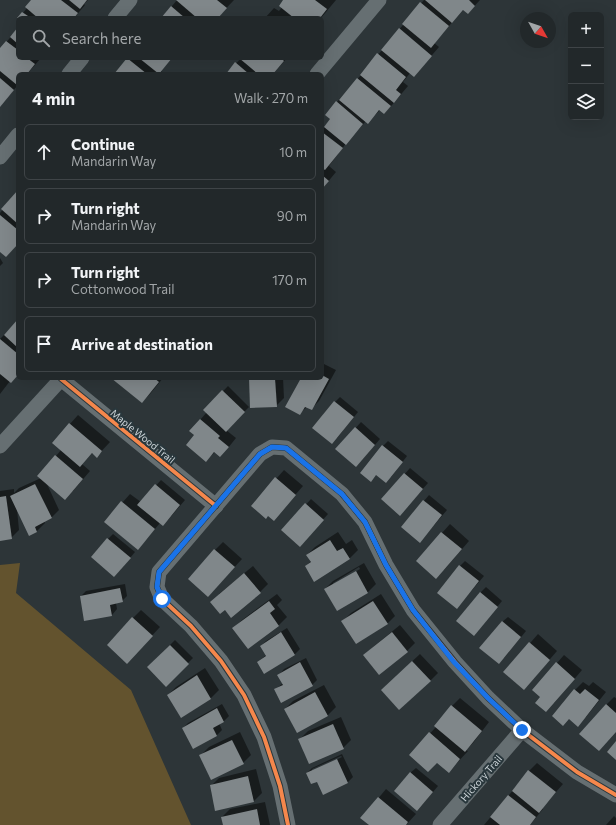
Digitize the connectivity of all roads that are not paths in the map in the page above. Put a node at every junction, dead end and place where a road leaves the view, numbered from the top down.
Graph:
1 (130, 0) edge
2 (379, 0) edge
3 (117, 16) edge
4 (80, 60) edge
5 (71, 72) edge
6 (319, 72) edge
7 (16, 137) edge
8 (0, 157) edge
9 (60, 380) edge
10 (62, 380) edge
11 (0, 446) edge
12 (216, 506) junction
13 (522, 730) junction
14 (616, 795) edge
15 (288, 825) edge
16 (440, 825) edge

1 - 3 street
2 - 6 street
4 - 5 street
7 - 8 street
9 - 11 street
10 - 12 street, Maple Wood Trail
12 - 13 street
12 - 15 street
13 - 14 street
13 - 16 street, Hickory Trail

